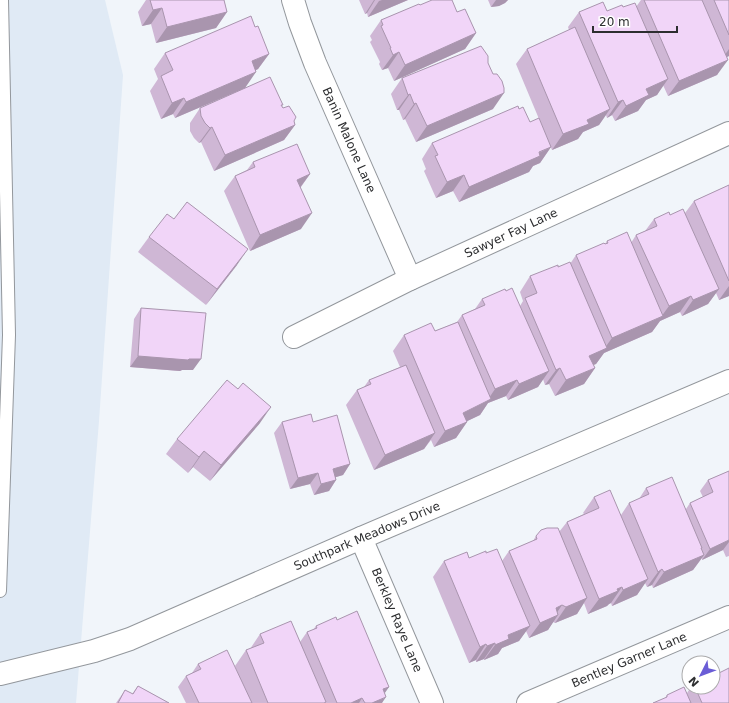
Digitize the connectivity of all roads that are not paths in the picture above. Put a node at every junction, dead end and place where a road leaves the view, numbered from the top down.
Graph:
1 (2, 0) edge
2 (293, 0) edge
3 (2, 86) edge
4 (729, 132) edge
5 (410, 279) junction
6 (5, 335) edge
7 (294, 337) dead end
8 (729, 381) edge
9 (362, 538) junction
10 (0, 587) edge
11 (729, 617) edge
12 (0, 674) edge
13 (432, 703) edge
14 (528, 703) edge

1 - 3 lane
2 - 5 street, Banin Malone Lane
3 - 6 lane
4 - 5 street, Sawyer Fay Lane
5 - 7 street, Sawyer Fay Lane
6 - 10 lane
8 - 9 street, Southpark Meadows Drive
9 - 12 street, Southpark Meadows Drive
9 - 13 street, Berkley Raye Lane
11 - 14 street, Bentley Garner Lane

